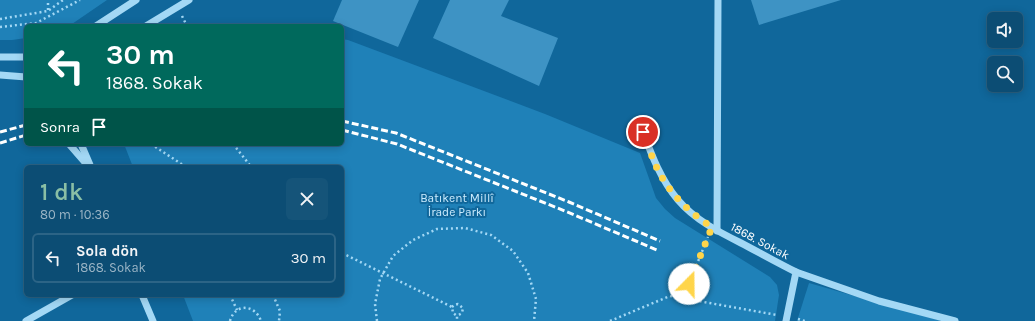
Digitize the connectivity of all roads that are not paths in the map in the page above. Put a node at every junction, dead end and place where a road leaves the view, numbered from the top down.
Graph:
1 (136, 0) edge
2 (189, 0) edge
3 (718, 0) edge
4 (99, 24) edge
5 (149, 24) edge
6 (0, 57) edge
7 (24, 57) edge
8 (0, 75) edge
9 (24, 77) edge
10 (643, 132) dead end
11 (71, 146) edge
12 (82, 146) edge
13 (86, 146) edge
14 (88, 165) edge
15 (89, 165) edge
16 (90, 165) edge
17 (714, 229) junction
18 (796, 272) junction
19 (68, 297) edge
20 (143, 297) edge
21 (786, 319) edge
22 (26, 321) edge
23 (153, 321) edge
24 (955, 321) edge

1 - 4 street
2 - 5 street
3 - 17 street
6 - 7 street
8 - 9 street
10 - 17 street, 1868. Sokak
11 - 14 street
12 - 15 street
13 - 16 street
17 - 18 street, 1868. Sokak
18 - 21 street, 1868. Sokak
18 - 24 street
19 - 22 street
20 - 23 street

